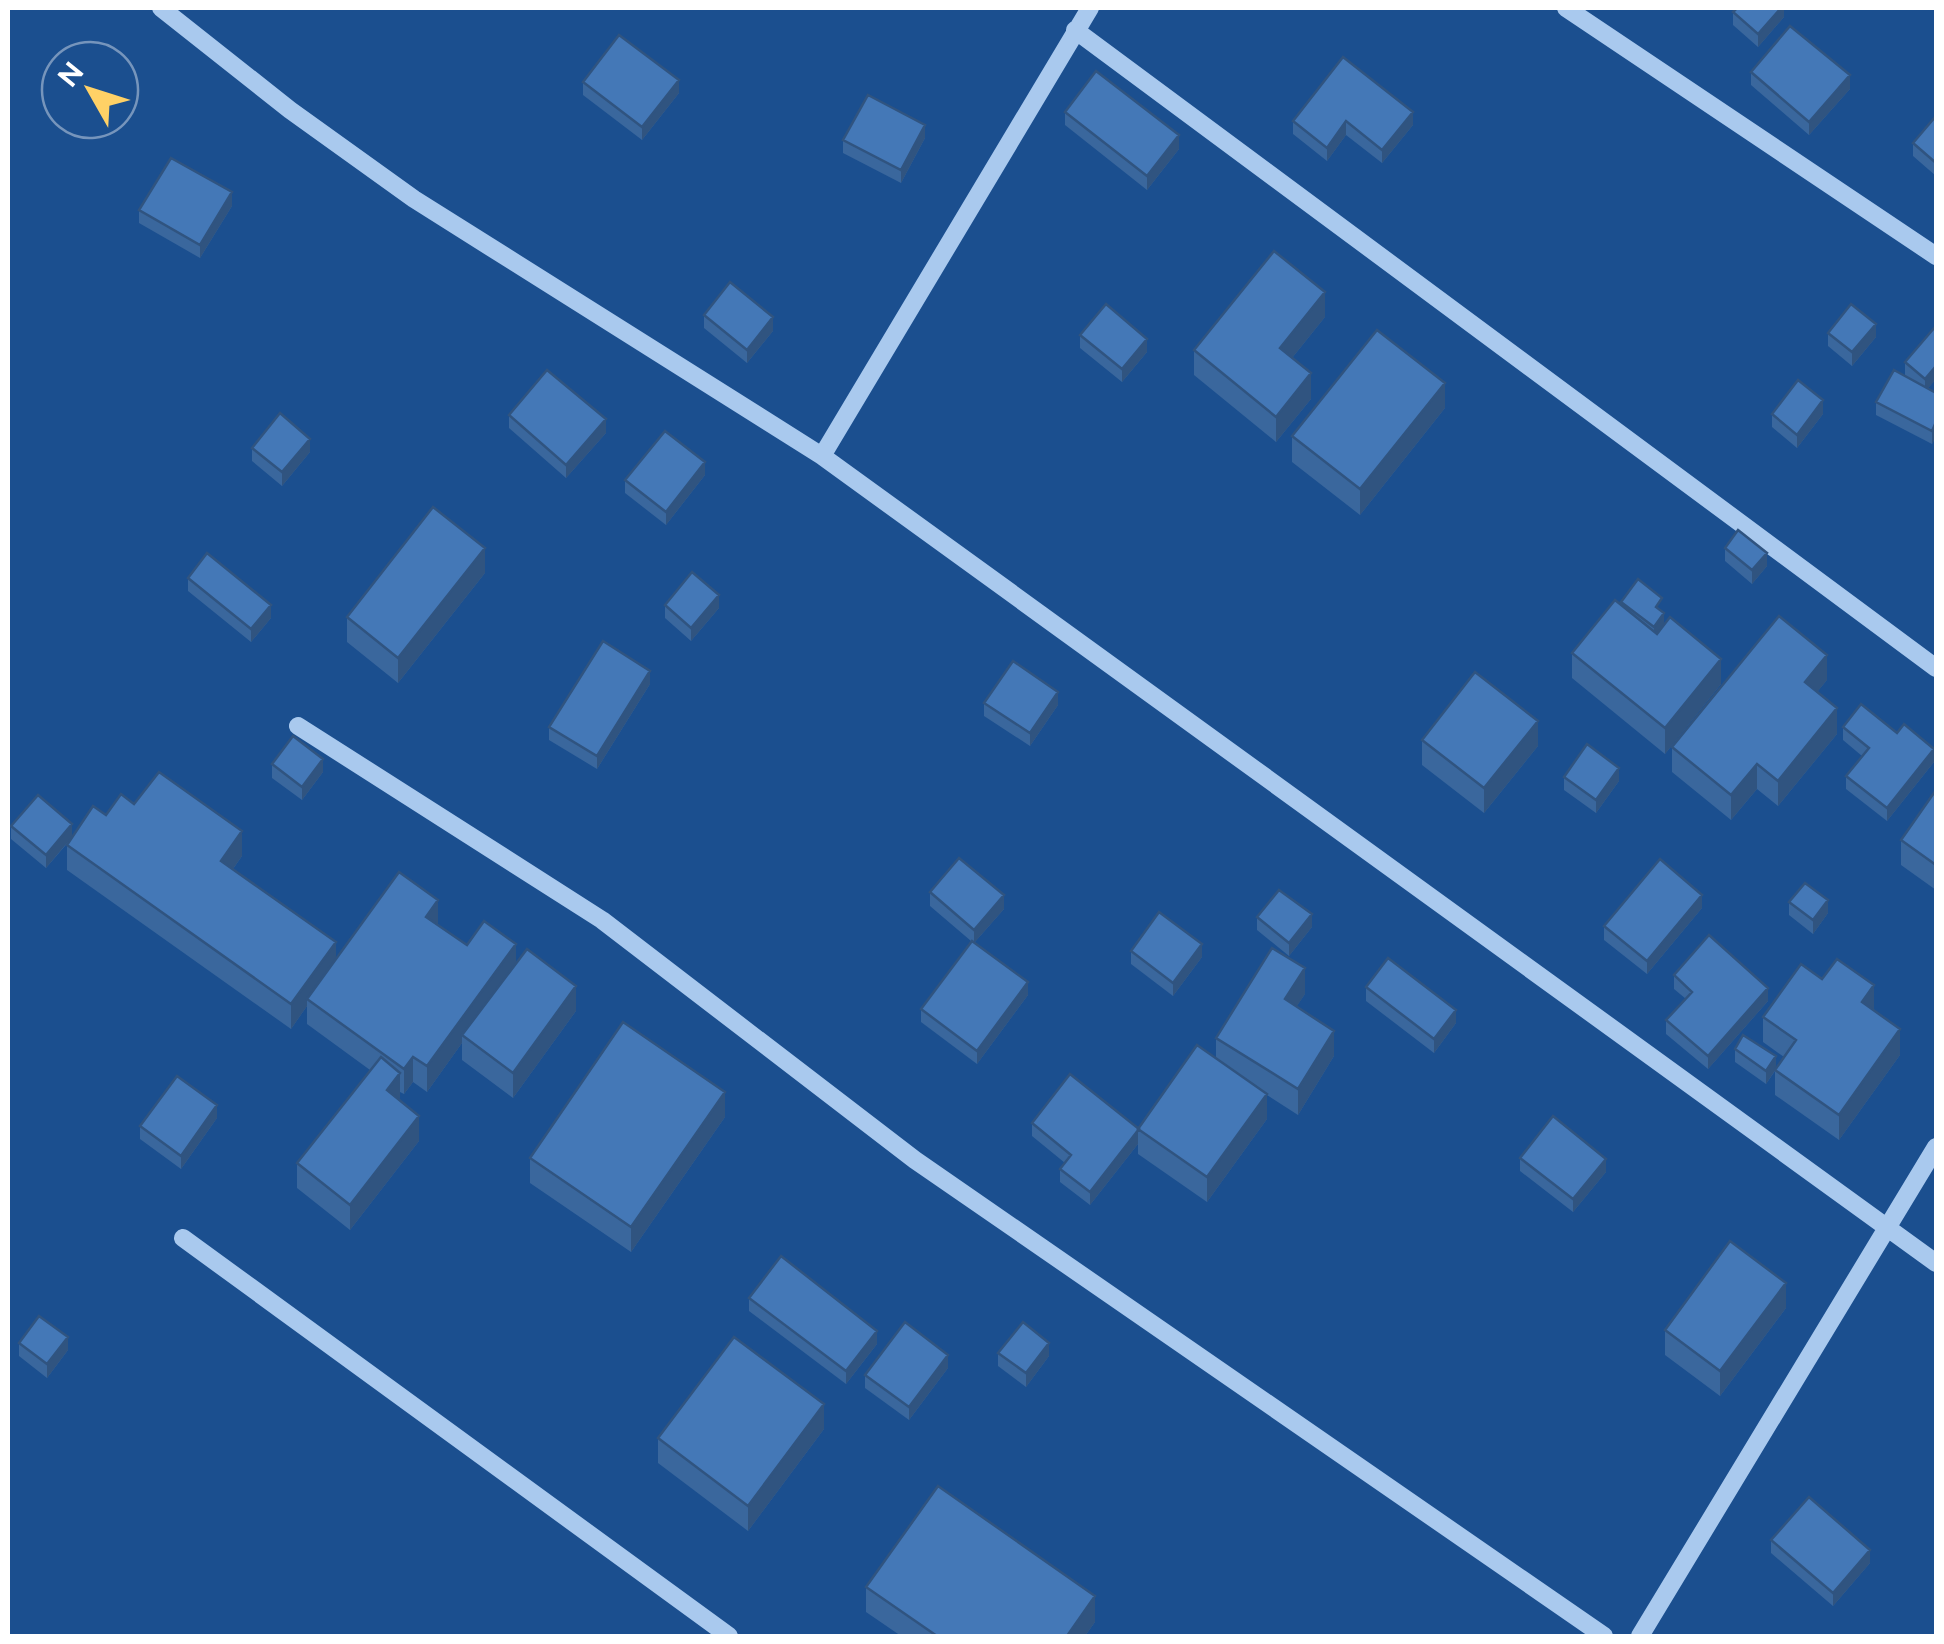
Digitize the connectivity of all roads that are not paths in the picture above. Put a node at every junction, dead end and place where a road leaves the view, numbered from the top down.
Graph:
1 (161, 8) edge
2 (1090, 8) edge
3 (1566, 8) edge
4 (1075, 30) junction
5 (1936, 256) edge
6 (822, 456) junction
7 (1936, 668) edge
8 (298, 726) dead end
9 (1936, 1148) edge
10 (1890, 1226) junction
11 (184, 1238) dead end
12 (1936, 1263) edge
13 (729, 1636) edge
14 (1604, 1636) edge
15 (1640, 1636) edge

1 - 6 street
2 - 4 street
3 - 5 street
4 - 6 street
4 - 7 street
6 - 10 street
8 - 14 street
9 - 10 street
10 - 12 street
10 - 15 street
11 - 13 street

